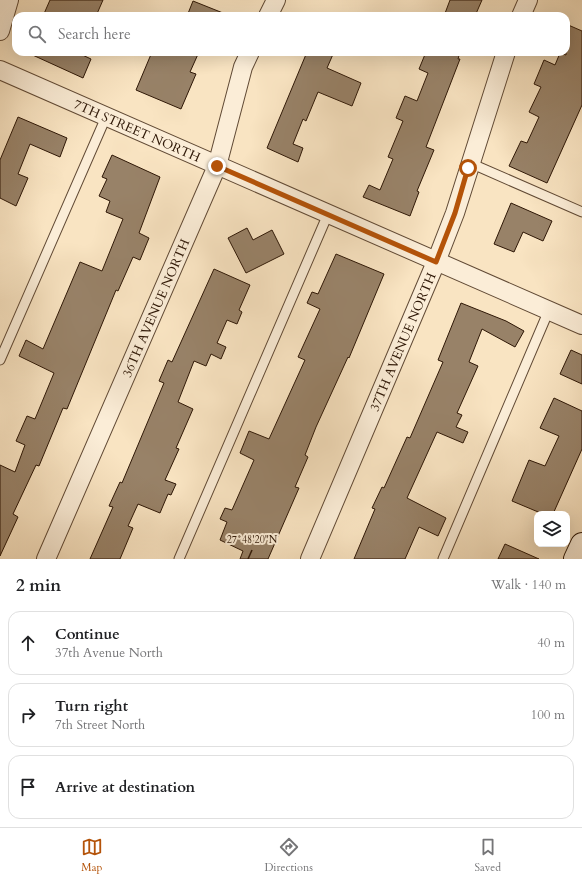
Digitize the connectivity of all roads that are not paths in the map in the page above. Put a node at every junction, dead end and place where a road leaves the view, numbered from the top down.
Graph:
1 (9, 0) edge
2 (276, 0) edge
3 (528, 0) edge
4 (270, 12) edge
5 (523, 12) edge
6 (0, 31) edge
7 (248, 56) edge
8 (505, 56) edge
9 (0, 70) edge
10 (106, 117) junction
11 (470, 164) junction
12 (217, 166) junction
13 (582, 212) edge
14 (328, 214) junction
15 (436, 262) junction
16 (549, 310) junction
17 (582, 324) edge
18 (0, 360) edge
19 (582, 544) edge
20 (46, 559) edge
21 (179, 559) edge
22 (310, 559) edge
23 (443, 559) edge
24 (576, 559) edge

1 - 6 street
2 - 4 street
3 - 5 street
7 - 12 street, 36TH AVENUE NORTH
8 - 11 street, 37TH AVENUE NORTH
9 - 10 street, 7TH STREET NORTH
10 - 12 street, 7TH STREET NORTH
10 - 18 lane
11 - 13 lane
11 - 15 street, 37TH AVENUE NORTH
12 - 14 street, 7TH STREET NORTH
12 - 20 street, 36TH AVENUE NORTH
14 - 15 street, 7TH STREET NORTH
14 - 21 lane
15 - 16 street, 7TH STREET NORTH
15 - 22 street, 37TH AVENUE NORTH
16 - 17 street, 7TH STREET NORTH
16 - 23 lane
19 - 24 main road

